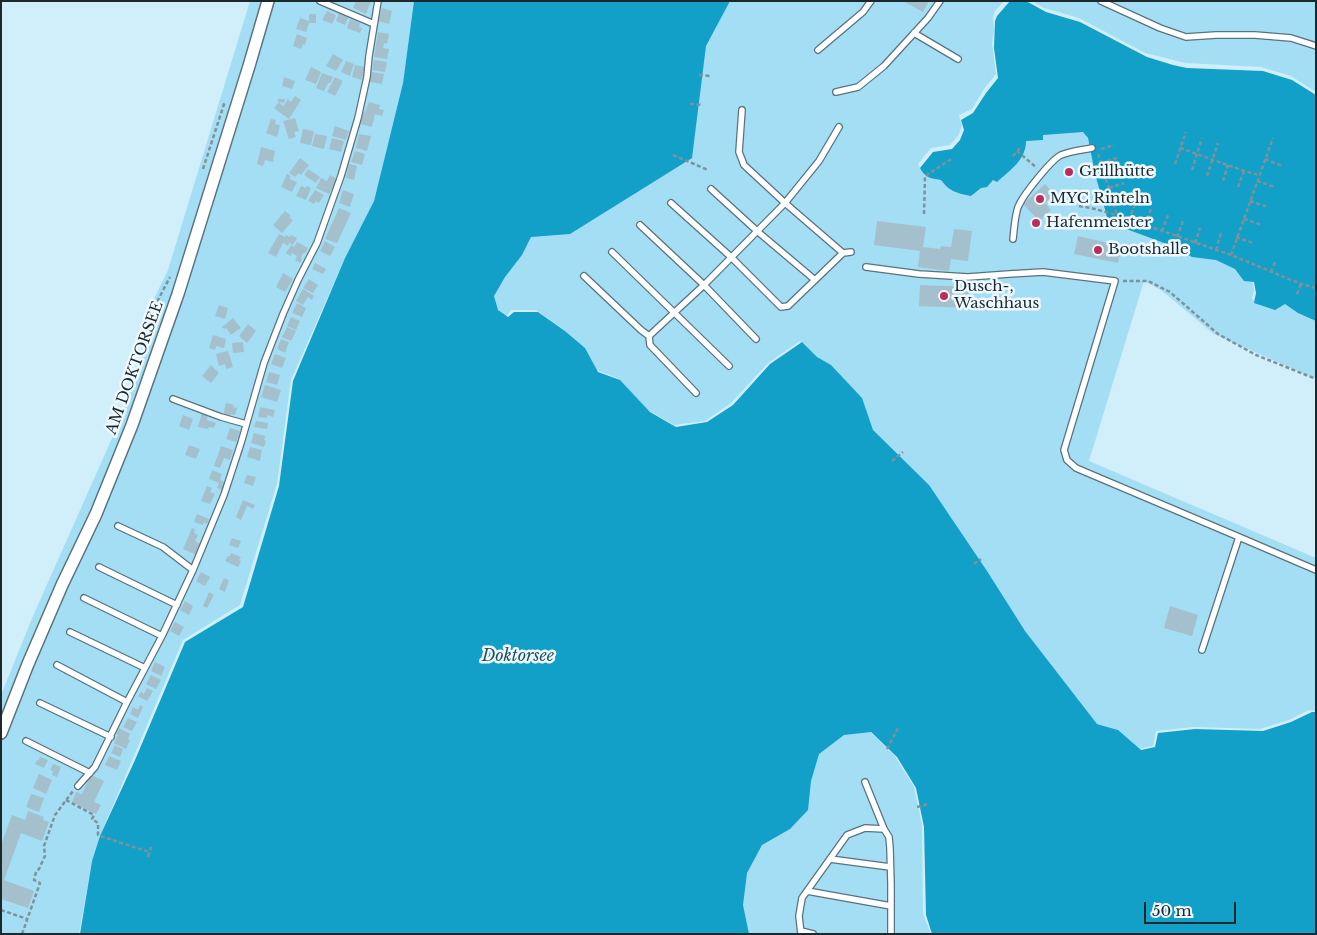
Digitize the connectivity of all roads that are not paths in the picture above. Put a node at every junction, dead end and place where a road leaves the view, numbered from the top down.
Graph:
1 (268, 1) edge
2 (320, 1) edge
3 (378, 1) edge
4 (871, 1) edge
5 (940, 1) edge
6 (1101, 1) edge
7 (374, 24) junction
8 (914, 33) junction
9 (1316, 46) edge
10 (818, 50) dead end
11 (958, 59) dead end
12 (836, 92) dead end
13 (742, 110) dead end
14 (839, 127) dead end
15 (1092, 148) dead end
16 (711, 188) dead end
17 (671, 203) dead end
18 (785, 203) junction
19 (640, 225) dead end
20 (757, 231) junction
21 (1013, 239) dead end
22 (612, 252) dead end
23 (851, 252) dead end
24 (842, 253) junction
25 (731, 257) junction
26 (866, 266) dead end
27 (584, 276) dead end
28 (815, 280) junction
29 (704, 285) junction
30 (675, 313) junction
31 (649, 336) junction
32 (756, 339) dead end
33 (729, 366) dead end
34 (696, 393) dead end
35 (173, 399) dead end
36 (246, 424) junction
37 (118, 526) dead end
38 (1239, 537) junction
39 (99, 567) dead end
40 (193, 570) junction
41 (1316, 570) edge
42 (84, 598) dead end
43 (177, 605) junction
44 (70, 632) dead end
45 (162, 636) junction
46 (1202, 650) dead end
47 (57, 665) dead end
48 (145, 668) junction
49 (127, 702) junction
50 (40, 703) dead end
51 (1, 733) edge
52 (111, 737) junction
53 (26, 741) dead end
54 (90, 773) junction
55 (865, 782) dead end
56 (78, 786) road end
57 (884, 829) junction
58 (830, 859) junction
59 (890, 867) junction
60 (807, 891) junction
61 (890, 906) junction
62 (801, 933) edge
63 (813, 934) edge
64 (891, 934) edge

1 - 51 street, AM DOKTORSEE
2 - 7 lane
3 - 7 lane
4 - 10 lane
5 - 8 lane
6 - 9 lane
7 - 36 lane
8 - 11 lane
8 - 12 lane
13 - 18 lane
14 - 18 lane
15 - 21 lane
16 - 20 lane
17 - 25 lane
18 - 20 lane
18 - 24 lane
19 - 29 lane
20 - 25 lane
20 - 28 lane
22 - 30 lane
23 - 24 lane
24 - 28 lane
25 - 28 lane
25 - 29 lane
26 - 38 lane
27 - 31 lane
29 - 30 lane
29 - 32 lane
30 - 31 lane
30 - 33 lane
31 - 34 lane
35 - 36 lane
36 - 40 lane
37 - 40 lane
38 - 41 lane
38 - 46 lane
39 - 43 lane
40 - 43 lane
42 - 45 lane
43 - 45 lane
44 - 48 lane
45 - 48 lane
47 - 49 lane
48 - 49 lane
49 - 52 lane
50 - 52 lane
52 - 54 lane
53 - 54 lane
54 - 56 lane
55 - 57 lane
57 - 58 lane
57 - 59 lane
58 - 59 lane
58 - 60 lane
59 - 61 lane
60 - 61 lane
60 - 62 lane
61 - 64 lane
62 - 63 lane

